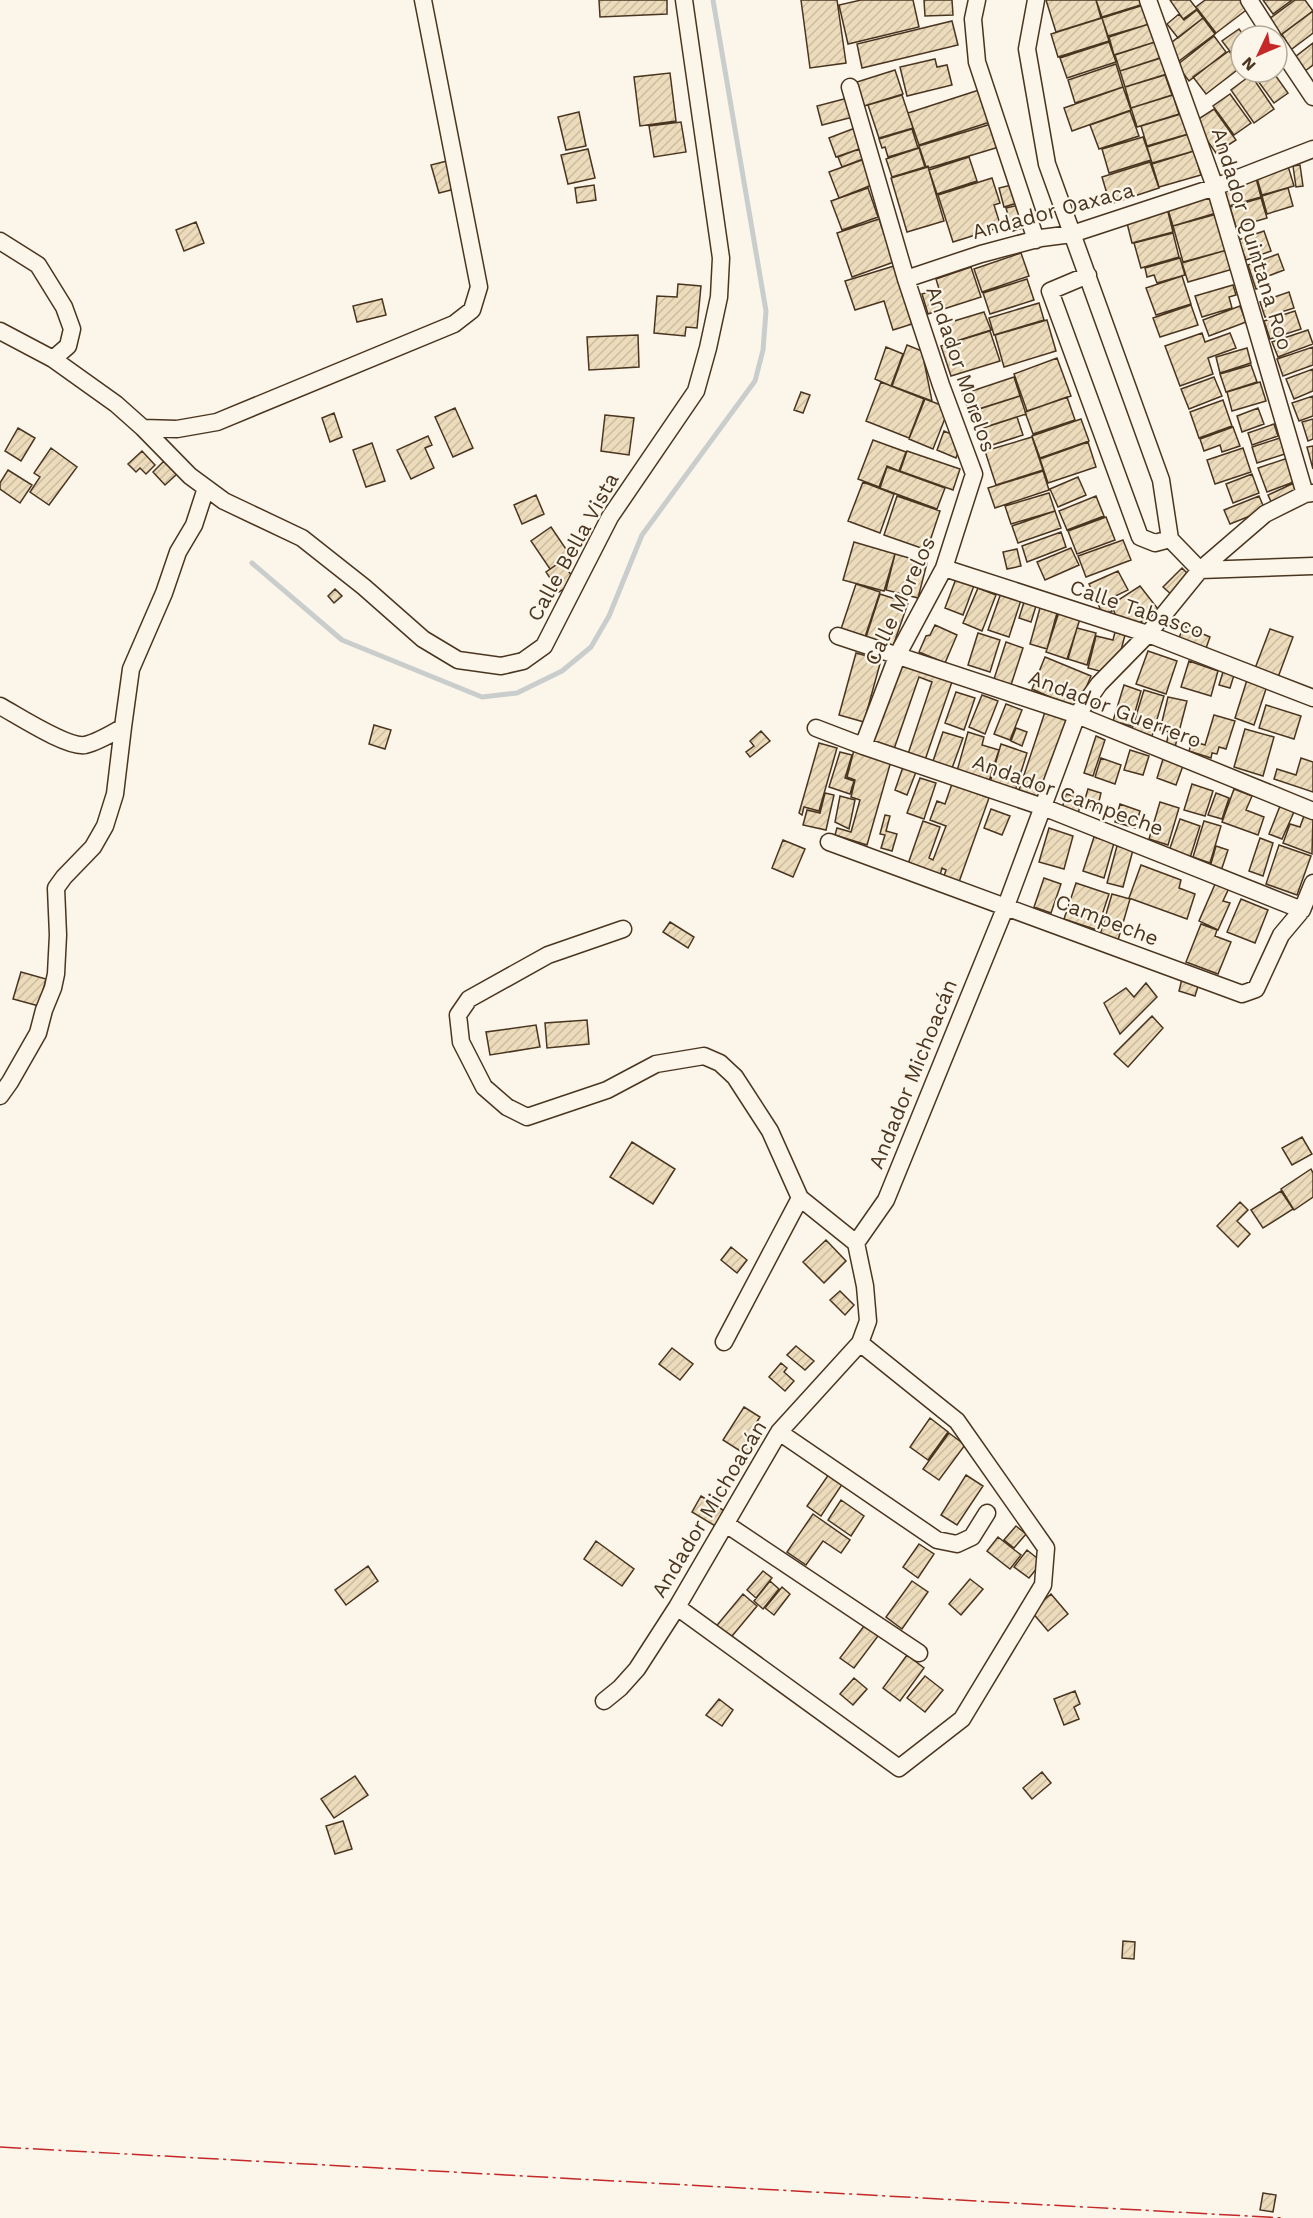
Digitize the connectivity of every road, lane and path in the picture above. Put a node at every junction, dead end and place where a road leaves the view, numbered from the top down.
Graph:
1 (423, 0) edge
2 (684, 0) edge
3 (977, 0) edge
4 (1036, 0) edge
5 (1148, 0) edge
6 (1249, 0) edge
7 (1264, 24) edge
8 (1289, 62) edge
9 (850, 87) dead end
10 (1313, 97) edge
11 (1313, 149) edge
12 (1215, 187) junction
13 (1072, 234) junction
14 (1036, 240) junction
15 (0, 241) edge
16 (1088, 275) junction
17 (906, 279) junction
18 (3, 335) edge
19 (53, 359) junction
20 (142, 428) junction
21 (974, 474) joint
22 (206, 488) junction
23 (1309, 494) edge
24 (1170, 539) junction
25 (1313, 566) edge
26 (944, 568) junction
27 (1200, 570) junction
28 (1148, 634) junction
29 (838, 636) dead end
30 (898, 654) junction
31 (1313, 698) edge
32 (0, 705) edge
33 (1077, 715) junction
34 (123, 727) junction
35 (816, 728) dead end
36 (863, 746) junction
37 (1043, 807) junction
38 (1313, 811) edge
39 (829, 842) dead end
40 (1313, 883) edge
41 (1006, 906) junction
42 (1302, 910) junction
43 (623, 929) dead end
44 (0, 1096) edge
45 (800, 1198) junction
46 (856, 1243) junction
47 (724, 1342) dead end
48 (860, 1343) junction
49 (779, 1432) junction
50 (987, 1513) dead end
51 (726, 1524) junction
52 (677, 1607) junction
53 (919, 1653) dead end
54 (604, 1701) dead end

1 - 20 street
2 - 22 street, Calle Bella Vista
3 - 14 street
4 - 13 street
5 - 12 street, Andador Quintana Roo
6 - 7 street
8 - 10 street
9 - 17 street, Andador Morelos
11 - 12 street, Andador Oaxaca
12 - 13 street, Andador Oaxaca
12 - 23 street, Andador Quintana Roo
13 - 14 street, Andador Oaxaca
13 - 16 street
14 - 17 street, Andador Oaxaca
15 - 19 street
16 - 24 street
16 - 24 street
17 - 21 street, Andador Morelos
18 - 19 street, Calle Bella Vista
19 - 20 street, Calle Bella Vista
20 - 22 street, Calle Bella Vista
21 - 26 street, Calle Morelos
22 - 34 street
23 - 27 street, Andador Michoacán
24 - 27 street
25 - 27 street
26 - 28 street, Calle Tabasco
26 - 30 street, Calle Morelos
27 - 28 street, Andador Michoacán
28 - 31 street, Calle Tabasco
28 - 33 street, Andador Michoacán
29 - 30 street, Andador Guerrero
30 - 33 street, Andador Guerrero
30 - 36 street, Calle Morelos
32 - 34 street
33 - 37 street, Andador Michoacán
33 - 38 street, Andador Guerrero
34 - 44 street
35 - 36 street, Andador Campeche
36 - 37 street, Andador Campeche
37 - 41 street, Andador Michoacán
37 - 42 street, Andador Campeche
39 - 41 street, Campeche
40 - 42 street, Campeche
41 - 42 street, Campeche
41 - 46 street, Andador Michoacán
43 - 45 street
45 - 46 street
45 - 47 street
46 - 48 street, Andador Michoacán
48 - 49 street, Andador Michoacán
48 - 52 street
49 - 50 street
49 - 51 street, Andador Michoacán
51 - 52 street, Andador Michoacán
51 - 53 street
52 - 54 street, Andador Michoacán

